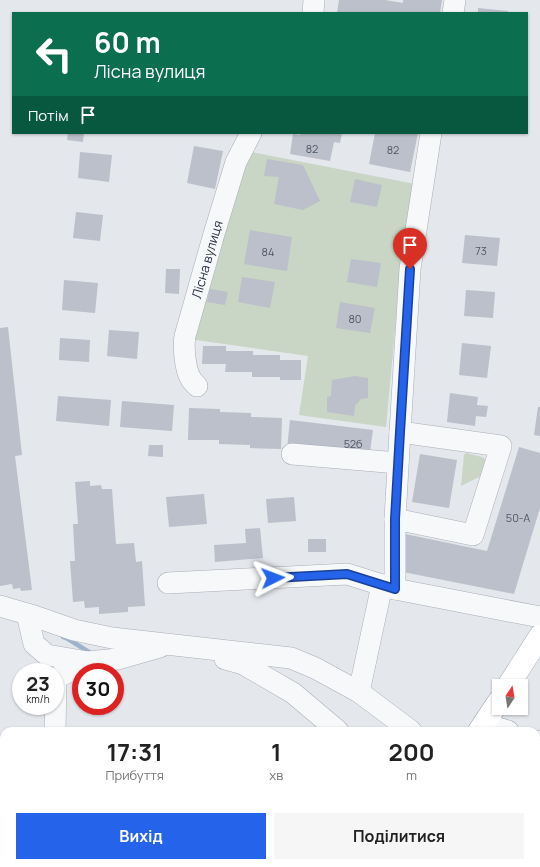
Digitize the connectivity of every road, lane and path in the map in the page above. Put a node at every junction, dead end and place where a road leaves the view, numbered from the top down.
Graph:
1 (314, 0) edge
2 (455, 0) edge
3 (312, 12) edge
4 (453, 12) edge
5 (250, 134) edge
6 (431, 134) edge
7 (197, 386) dead end
8 (400, 432) junction
9 (292, 454) dead end
10 (398, 463) junction
11 (395, 519) junction
12 (168, 583) dead end
13 (389, 587) junction
14 (0, 606) edge
15 (27, 614) junction
16 (540, 617) edge
17 (540, 636) edge
18 (170, 644) junction
19 (88, 662) junction
20 (512, 679) edge
21 (359, 692) junction
22 (492, 712) edge
23 (55, 727) edge
24 (333, 727) edge
25 (406, 727) edge
26 (482, 727) edge

1 - 3 street
2 - 4 street
5 - 7 street, Лісна вулиця
6 - 8 street
8 - 10 street
8 - 11 street
9 - 10 street
10 - 11 street
11 - 13 street
12 - 13 street
13 - 16 street
13 - 21 street
14 - 15 street
15 - 18 street
15 - 19 street
17 - 20 main road
18 - 19 street
18 - 21 street
18 - 24 street
19 - 23 street
21 - 25 street
22 - 26 main road

